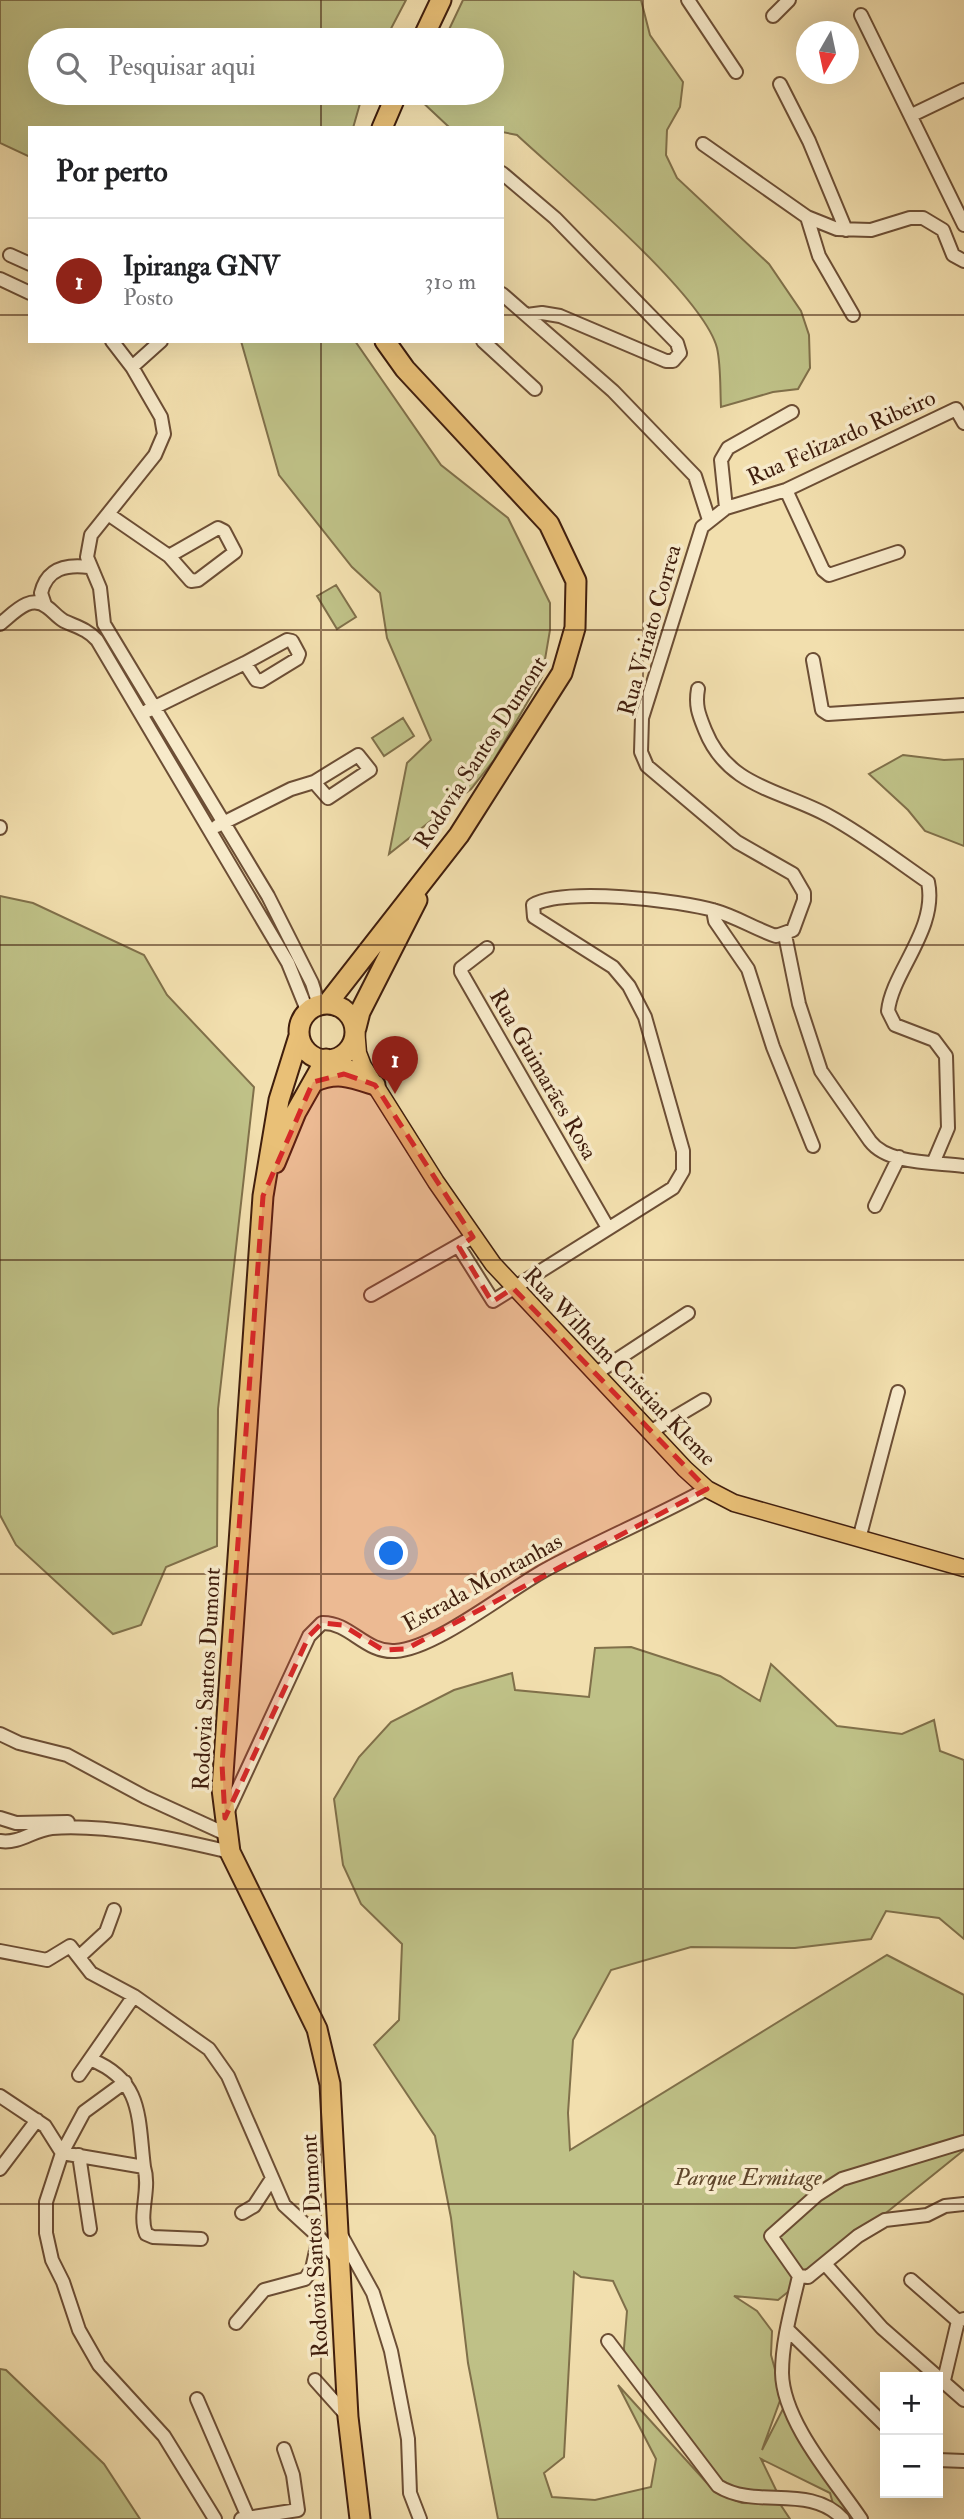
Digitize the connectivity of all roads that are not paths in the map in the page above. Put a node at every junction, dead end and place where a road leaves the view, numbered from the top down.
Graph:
1 (441, 0) edge
2 (688, 0) edge
3 (789, 0) edge
4 (861, 15) dead end
5 (773, 16) dead end
6 (428, 28) edge
7 (736, 72) dead end
8 (780, 84) dead end
9 (964, 90) edge
10 (392, 105) edge
11 (912, 115) junction
12 (383, 126) edge
13 (703, 144) dead end
14 (504, 175) edge
15 (807, 217) junction
16 (964, 225) edge
17 (846, 230) junction
18 (10, 255) dead end
19 (964, 261) edge
20 (28, 263) edge
21 (0, 279) edge
22 (28, 292) edge
23 (504, 296) edge
24 (527, 315) junction
25 (853, 315) dead end
26 (114, 343) edge
27 (159, 343) edge
28 (386, 343) edge
29 (485, 343) edge
30 (132, 367) junction
31 (535, 388) dead end
32 (960, 407) edge
33 (792, 412) dead end
34 (964, 423) edge
35 (786, 489) junction
36 (726, 508) junction
37 (108, 514) junction
38 (709, 520) junction
39 (898, 552) dead end
40 (169, 556) junction
41 (89, 567) junction
42 (45, 605) junction
43 (101, 611) junction
44 (0, 624) edge
45 (76, 625) junction
46 (813, 660) dead end
47 (245, 663) dead end
48 (698, 689) dead end
49 (964, 705) edge
50 (154, 707) junction
51 (141, 714) junction
52 (314, 782) dead end
53 (223, 823) junction
54 (207, 830) junction
55 (426, 880) junction
56 (713, 910) junction
57 (785, 935) junction
58 (487, 948) dead end
59 (318, 1006) junction
60 (356, 1027) junction
61 (299, 1036) junction
62 (330, 1059) junction
63 (313, 1082) junction
64 (375, 1085) junction
65 (813, 1146) dead end
66 (900, 1157) junction
67 (934, 1161) junction
68 (964, 1166) edge
69 (263, 1196) junction
70 (875, 1206) dead end
71 (608, 1228) junction
72 (474, 1237) junction
73 (459, 1247) junction
74 (513, 1288) junction
75 (371, 1295) dead end
76 (688, 1313) dead end
77 (595, 1374) junction
78 (898, 1392) dead end
79 (704, 1400) dead end
80 (650, 1432) junction
81 (707, 1489) junction
82 (859, 1539) junction
83 (964, 1568) edge
84 (0, 1734) edge
85 (0, 1818) edge
86 (98, 1831) junction
87 (227, 1835) junction
88 (0, 1841) edge
89 (114, 1910) dead end
90 (0, 1951) edge
91 (80, 1956) junction
92 (134, 1996) junction
93 (92, 2060) junction
94 (79, 2075) dead end
95 (125, 2082) junction
96 (0, 2096) edge
97 (37, 2120) junction
98 (964, 2143) edge
99 (62, 2152) junction
100 (79, 2155) junction
101 (144, 2167) junction
102 (0, 2169) edge
103 (271, 2180) junction
104 (964, 2204) edge
105 (242, 2213) dead end
106 (336, 2225) junction
107 (90, 2229) dead end
108 (319, 2236) junction
109 (201, 2239) dead end
110 (340, 2262) junction
111 (826, 2265) junction
112 (799, 2276) junction
113 (911, 2280) dead end
114 (961, 2320) edge
115 (236, 2323) dead end
116 (787, 2329) junction
117 (607, 2340) dead end
118 (315, 2380) dead end
119 (944, 2380) junction
120 (197, 2399) dead end
121 (964, 2400) edge
122 (348, 2417) junction
123 (880, 2420) edge
124 (284, 2449) dead end
125 (943, 2460) edge
126 (964, 2461) edge
127 (418, 2517) edge
128 (244, 2518) edge
129 (215, 2519) edge
130 (360, 2519) edge
131 (843, 2519) edge
132 (861, 2519) edge

1 - 6 highway
2 - 7 street
3 - 5 street
4 - 11 street
8 - 17 street
9 - 11 street
10 - 12 highway
11 - 16 street
13 - 15 street
14 - 24 street
15 - 17 street
15 - 25 street
17 - 19 street
18 - 20 street
21 - 22 street
23 - 24 street
24 - 38 street
26 - 30 street
27 - 30 street
28 - 55 highway, Rodovia Santos Dumont
29 - 31 street
30 - 37 street
32 - 34 street, Rua Felizardo Ribeiro
32 - 35 street, Rua Felizardo Ribeiro
33 - 36 street
35 - 36 street, Rua Felizardo Ribeiro
35 - 39 street
36 - 38 street, Rua Viriato Correa
37 - 40 street
37 - 41 street
38 - 57 street, Rua Viriato Correa
40 - 40 street
41 - 42 street
41 - 43 street
42 - 44 street
42 - 45 street
43 - 45 street
43 - 50 street
45 - 51 street
46 - 49 street
47 - 50 street
48 - 67 street
50 - 51 street
50 - 53 street
51 - 54 street
52 - 53 street
53 - 54 street
53 - 59 street
54 - 59 street
55 - 59 highway
55 - 60 highway
56 - 57 street
56 - 65 street
56 - 71 street
57 - 66 street
58 - 71 street, Rua Guimarães Rosa
59 - 60 highway
59 - 61 highway
60 - 62 highway
60 - 64 main road, Rua Wilhelm Cristian Kleme
61 - 62 highway
61 - 69 highway
62 - 63 highway
62 - 64 main road
63 - 64 highway
63 - 69 highway
64 - 72 main road, Rua Wilhelm Cristian Kleme
66 - 67 street
66 - 70 street
67 - 68 street
69 - 87 highway, Rodovia Santos Dumont
71 - 74 street
72 - 73 street
72 - 74 main road, Rua Wilhelm Cristian Kleme
73 - 74 street
73 - 75 street
74 - 77 main road, Rua Wilhelm Cristian Kleme
76 - 77 street
77 - 80 main road, Rua Wilhelm Cristian Kleme
78 - 82 street
79 - 80 street
80 - 81 main road, Rua Wilhelm Cristian Kleme
81 - 82 main road, Rua Wilhelm Cristian Kleme
81 - 87 street, Estrada Montanhas
82 - 83 main road, Rua Wilhelm Cristian Kleme
84 - 87 street
85 - 86 street
86 - 87 street
86 - 88 street
87 - 106 highway, Rodovia Santos Dumont
89 - 91 street
90 - 91 street
91 - 92 street
92 - 93 street
92 - 103 street
93 - 94 street
93 - 95 street
95 - 99 street
95 - 101 street
96 - 97 street
97 - 99 street
97 - 102 street
98 - 112 street
99 - 100 street
99 - 129 street
100 - 101 street
100 - 107 street
101 - 109 street
103 - 105 street
103 - 108 street
104 - 111 street
106 - 110 highway, Rodovia Santos Dumont
106 - 127 street
108 - 110 street
108 - 115 street
110 - 122 highway, Rodovia Santos Dumont
111 - 112 street
111 - 119 street
112 - 116 street
113 - 114 street
114 - 119 street
116 - 123 street
116 - 132 street
117 - 131 street
118 - 122 street
119 - 121 street
120 - 128 street
122 - 130 highway, Rodovia Santos Dumont
124 - 128 street
125 - 126 street

